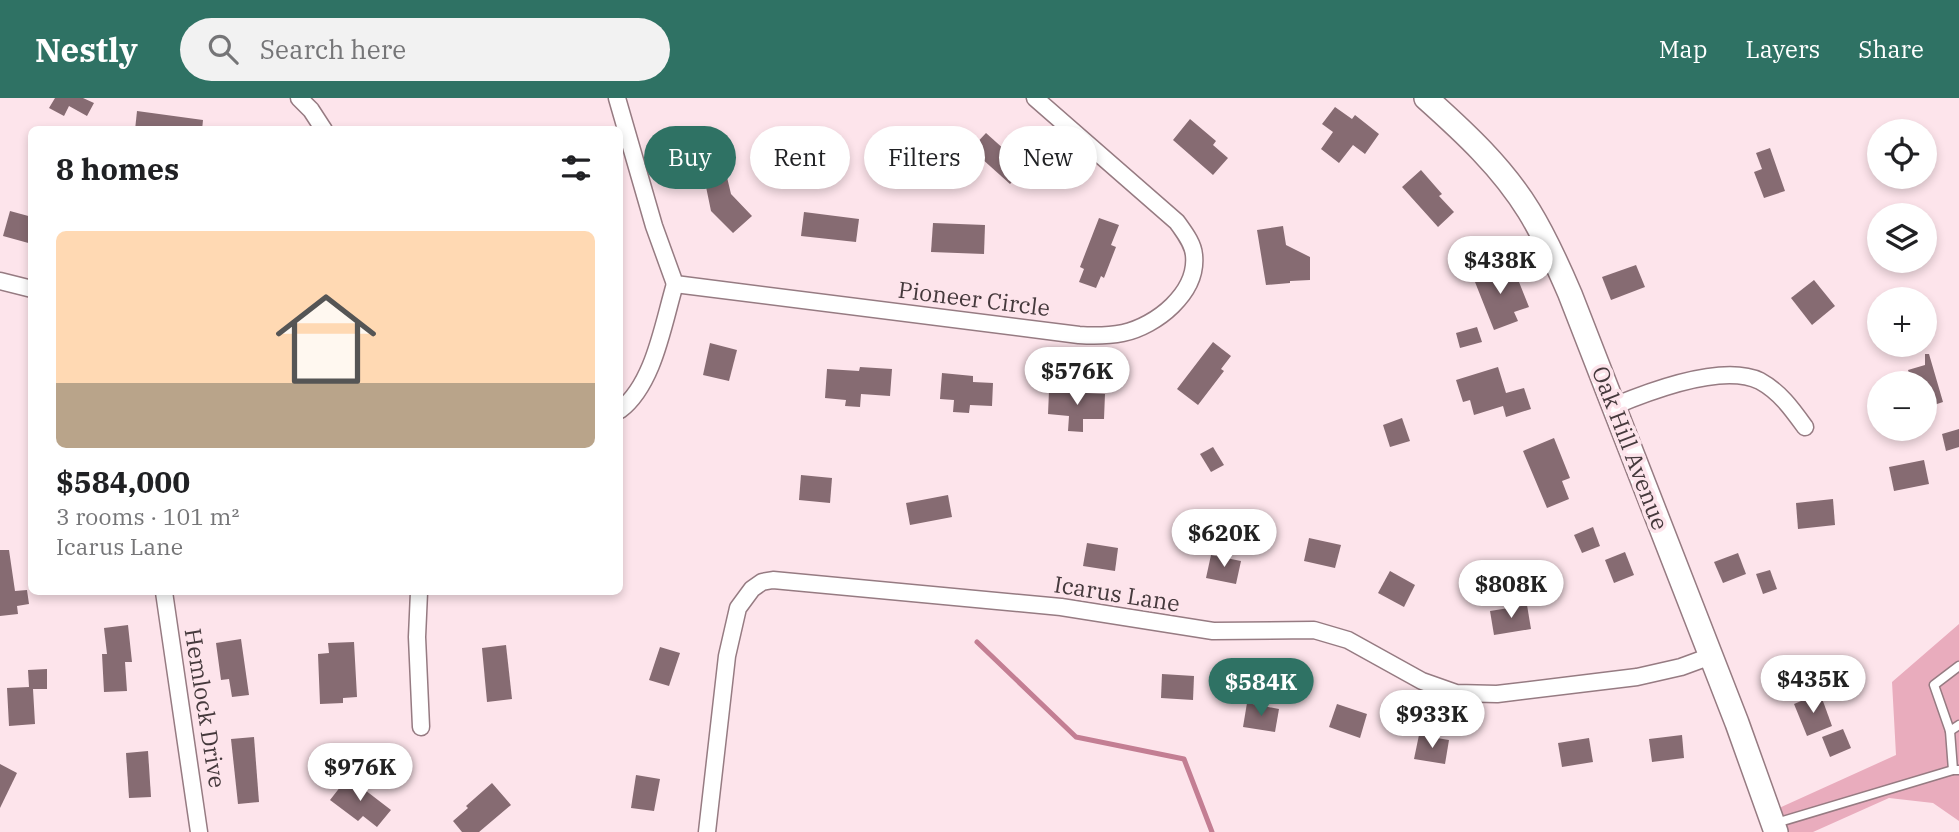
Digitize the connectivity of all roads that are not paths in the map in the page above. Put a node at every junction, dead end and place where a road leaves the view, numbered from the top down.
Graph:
1 (299, 98) edge
2 (617, 98) edge
3 (1035, 98) edge
4 (1426, 98) edge
5 (322, 126) edge
6 (0, 281) edge
7 (675, 284) junction
8 (28, 288) edge
9 (1614, 406) junction
10 (623, 408) edge
11 (1805, 427) dead end
12 (164, 595) edge
13 (419, 595) edge
14 (1712, 656) junction
15 (1959, 666) edge
16 (1959, 725) edge
17 (421, 727) dead end
18 (1950, 731) junction
19 (1956, 770) edge
20 (1775, 828) edge
21 (199, 832) edge
22 (707, 832) edge

1 - 5 street
2 - 7 street
3 - 7 street, Pioneer Circle
4 - 9 main road, Oak Hill Avenue
6 - 8 street
7 - 10 street
9 - 11 street
9 - 14 main road, Oak Hill Avenue
12 - 21 street, Hemlock Drive
13 - 17 street
14 - 20 main road, Oak Hill Avenue
14 - 22 street, Icarus Lane
15 - 18 lane
16 - 18 lane
18 - 19 lane
19 - 20 lane

